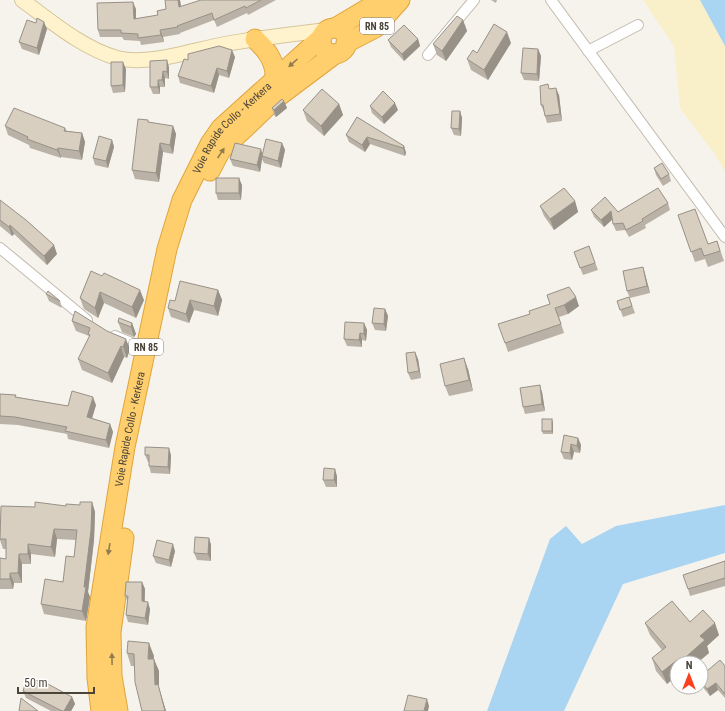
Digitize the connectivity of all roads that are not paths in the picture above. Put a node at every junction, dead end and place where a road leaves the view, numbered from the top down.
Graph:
1 (22, 0) edge
2 (382, 0) edge
3 (400, 0) edge
4 (474, 0) edge
5 (552, 0) edge
6 (638, 25) dead end
7 (328, 32) junction
8 (254, 39) junction
9 (341, 48) junction
10 (588, 51) junction
11 (428, 55) dead end
12 (275, 79) junction
13 (725, 237) edge
14 (0, 248) edge
15 (96, 325) edge
16 (108, 332) edge
17 (146, 349) junction
18 (101, 711) edge
19 (118, 711) edge

1 - 8 street
2 - 7 highway, Voie Rapide Collo - Kerkera / RN 85
3 - 9 highway, Voie Rapide Collo - Kerkera / RN 85
4 - 11 street
5 - 10 street
6 - 10 street
7 - 8 street
7 - 9 highway
7 -> 12 highway, Voie Rapide Collo - Kerkera / RN 85
8 - 12 highway
19 -> 9 highway, Voie Rapide Collo - Kerkera / RN 85
10 - 13 street
12 - 17 highway, Voie Rapide Collo - Kerkera / RN 85
14 - 15 street
16 - 17 street
17 -> 18 highway, Voie Rapide Collo - Kerkera / RN 85

